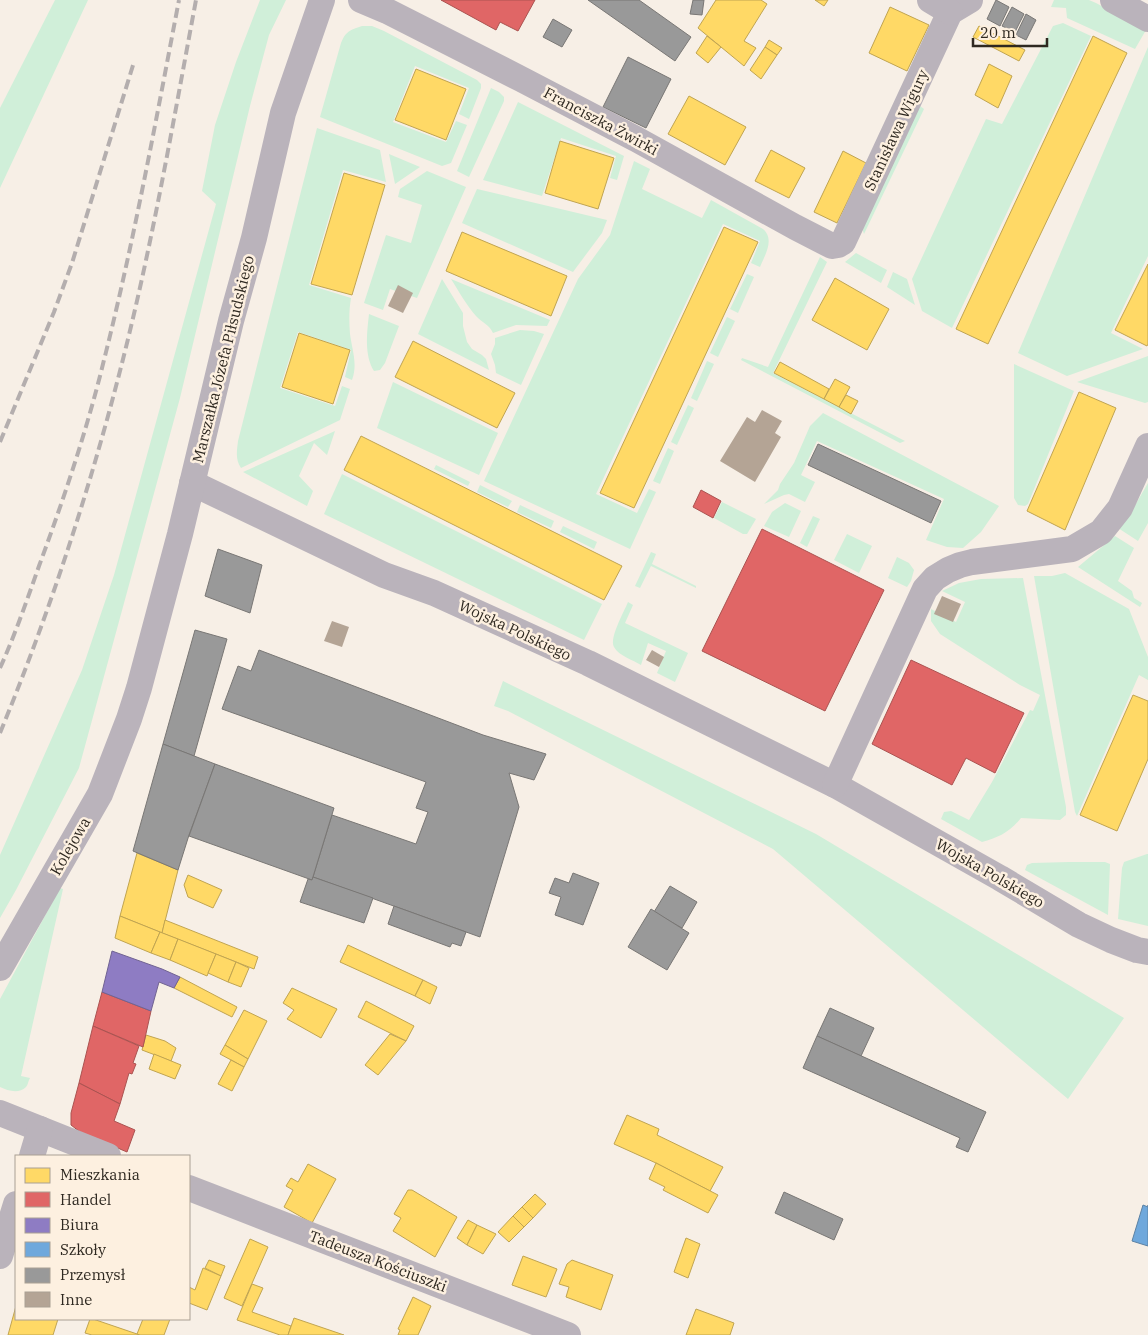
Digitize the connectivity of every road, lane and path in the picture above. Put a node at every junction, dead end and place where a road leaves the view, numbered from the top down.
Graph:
1 (322, 0) edge
2 (361, 0) edge
3 (1113, 0) edge
4 (950, 4) edge
5 (1148, 19) edge
6 (838, 245) joint
7 (1148, 446) edge
8 (192, 482) junction
9 (129, 719) joint
10 (835, 785) junction
11 (1148, 952) edge
12 (0, 968) edge
13 (0, 1113) edge
14 (40, 1130) junction
15 (32, 1155) edge
16 (105, 1155) edge
17 (190, 1188) edge
18 (15, 1207) edge
19 (0, 1256) edge
20 (568, 1335) edge

1 - 8 street, Marszałka Józefa Piłsudskiego
2 - 6 street, Franciszka Żwirki
3 - 5 street
4 - 6 street, Stanisława Wigury
7 - 10 street
8 - 9 street, Marszałka Józefa Piłsudskiego
8 - 10 street, Wojska Polskiego
9 - 12 street, Kolejowa
10 - 11 street, Wojska Polskiego
13 - 14 street
14 - 15 street
14 - 16 street
17 - 20 street, Tadeusza Kościuszki
18 - 19 street

